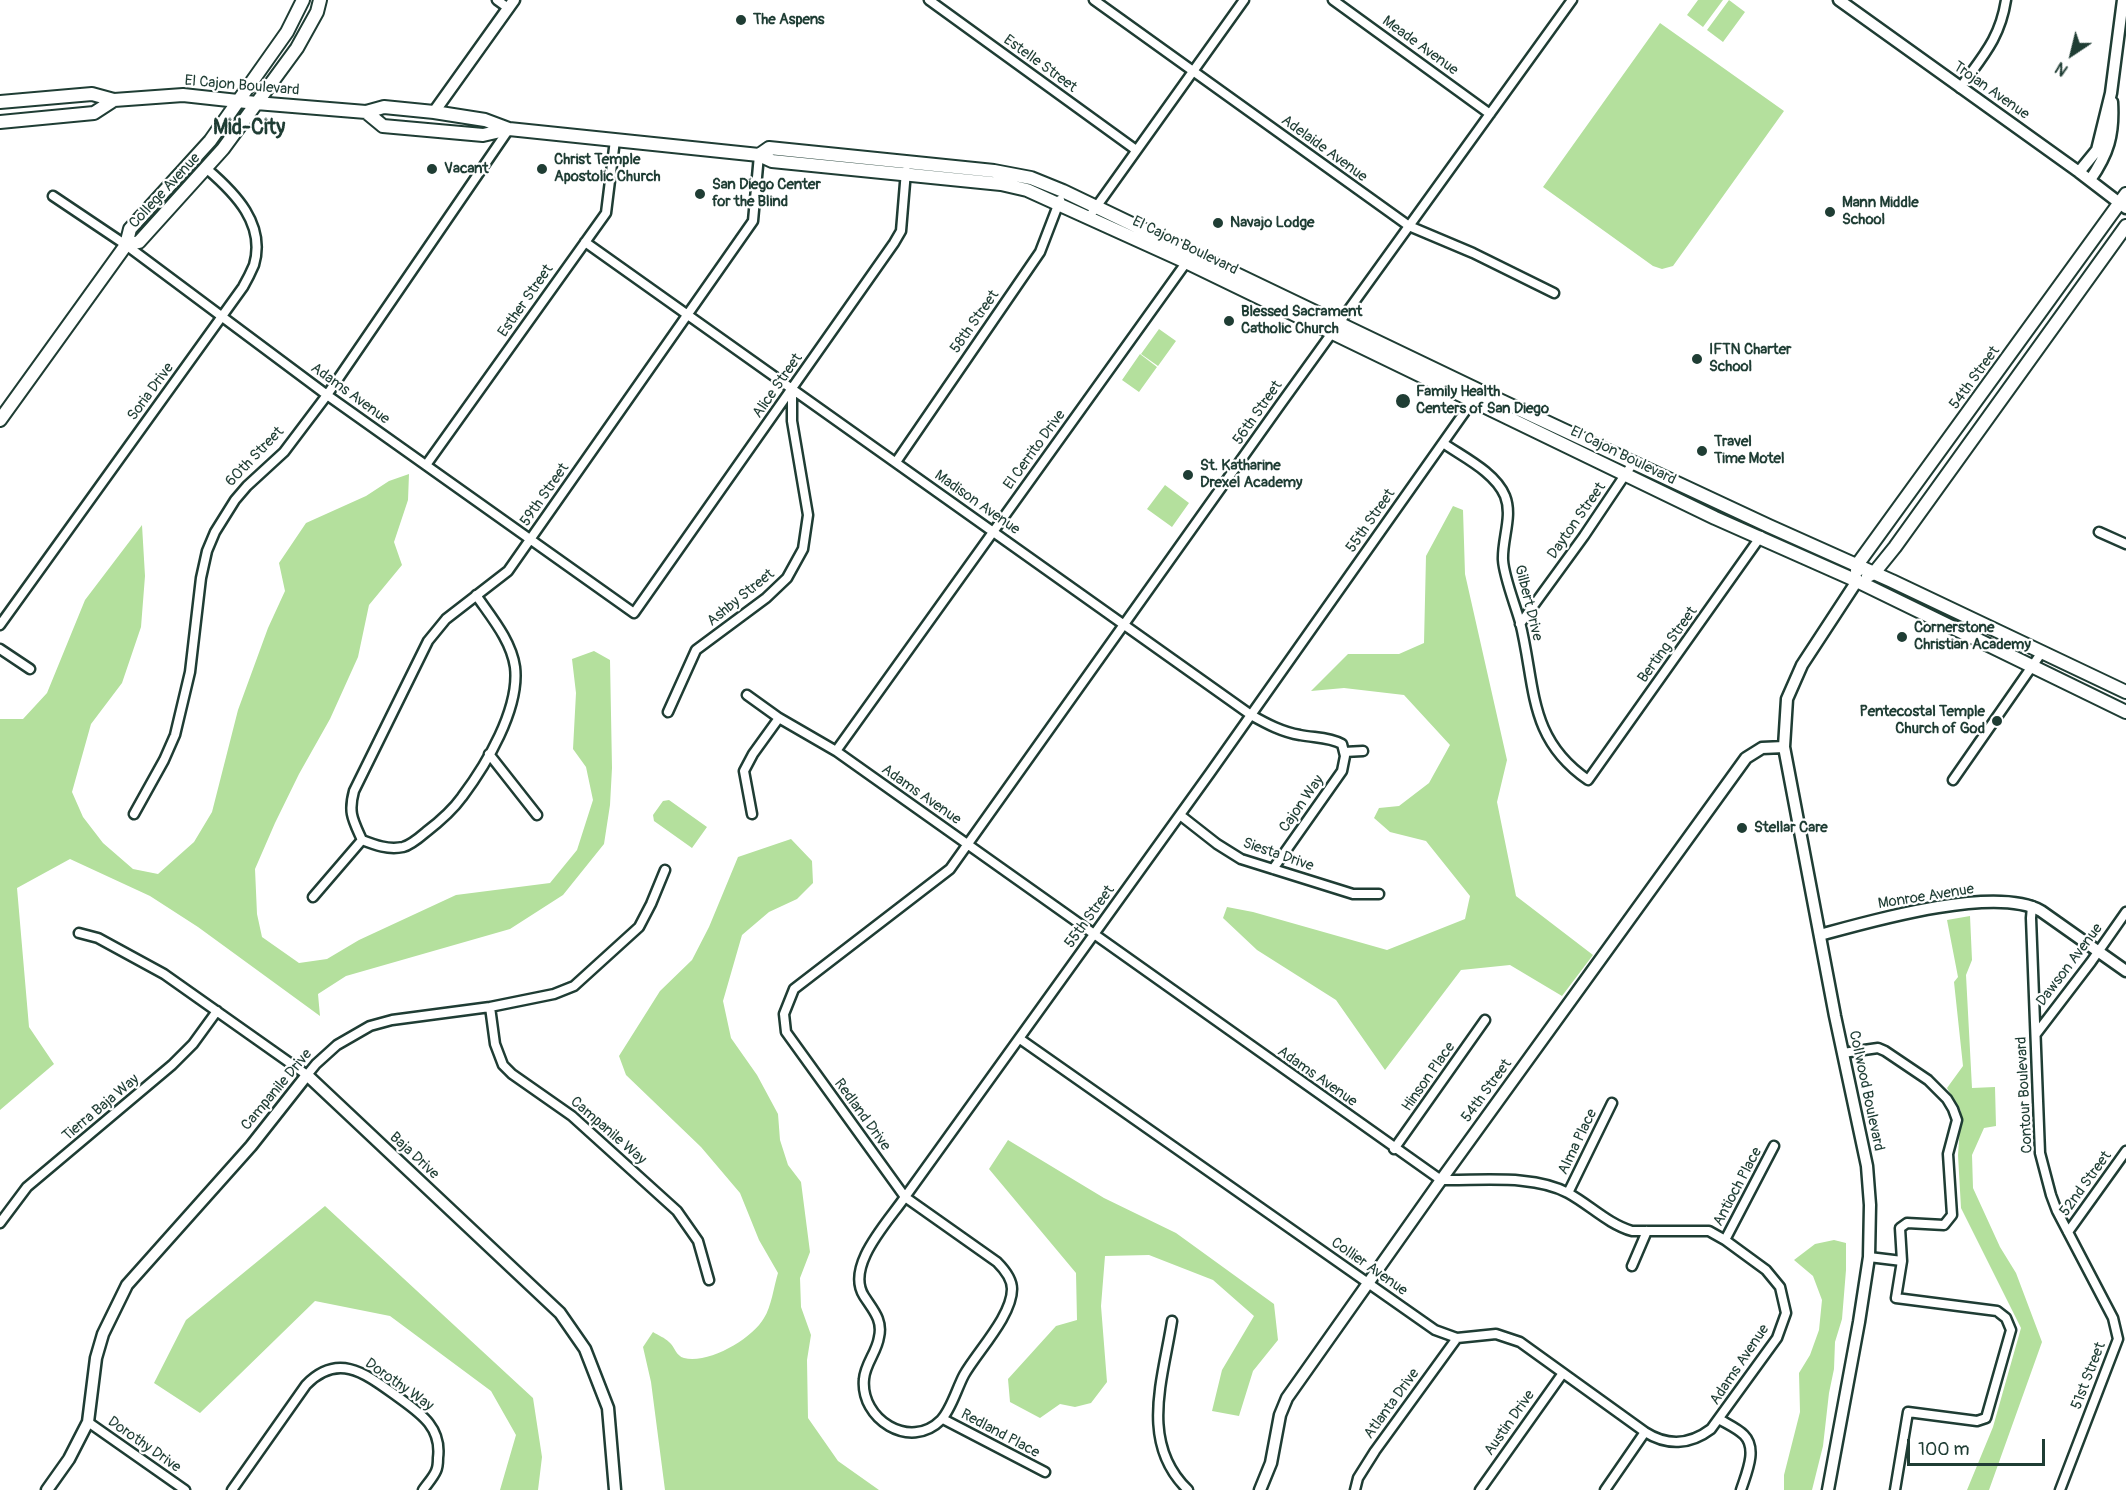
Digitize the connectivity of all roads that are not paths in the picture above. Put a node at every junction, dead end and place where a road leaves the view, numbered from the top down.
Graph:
1 (303, 0) edge
2 (321, 0) edge
3 (328, 0) edge
4 (497, 0) edge
5 (929, 0) edge
6 (1094, 0) edge
7 (1244, 0) edge
8 (1333, 0) edge
9 (1572, 0) edge
10 (2006, 0) edge
11 (2122, 0) edge
12 (1843, 1) edge
13 (511, 4) edge
14 (305, 34) junction
15 (1193, 71) junction
16 (1960, 88) junction
17 (2111, 93) junction
18 (114, 100) junction
19 (239, 100) junction
20 (0, 102) edge
21 (256, 104) junction
22 (366, 112) junction
23 (434, 112) junction
24 (1490, 114) junction
25 (0, 122) edge
26 (509, 129) junction
27 (615, 140) junction
28 (1136, 150) junction
29 (759, 155) junction
30 (907, 168) junction
31 (207, 169) junction
32 (2079, 172) junction
33 (2090, 180) junction
34 (53, 196) dead end
35 (1061, 197) junction
36 (2124, 202) edge
37 (1092, 212) junction
38 (1410, 226) junction
39 (2126, 226) edge
40 (585, 242) junction
41 (126, 245) junction
42 (1190, 257) junction
43 (1554, 293) dead end
44 (687, 315) junction
45 (221, 316) junction
46 (1335, 329) junction
47 (792, 390) junction
48 (327, 395) junction
49 (1476, 396) junction
50 (0, 420) edge
51 (1443, 443) junction
52 (896, 462) junction
53 (1633, 463) junction
54 (426, 465) junction
55 (1624, 474) junction
56 (1769, 526) junction
57 (994, 531) junction
58 (2099, 532) dead end
59 (1760, 537) junction
60 (530, 540) junction
61 (2126, 544) edge
62 (1857, 565) junction
63 (1874, 573) junction
64 (1857, 581) junction
65 (476, 595) junction
66 (634, 613) joint
67 (1124, 624) junction
68 (1520, 624) junction
69 (0, 625) edge
70 (0, 649) edge
71 (2042, 652) junction
72 (2032, 667) junction
73 (30, 669) dead end
74 (2126, 692) edge
75 (747, 695) dead end
76 (668, 712) dead end
77 (2126, 712) edge
78 (1251, 715) junction
79 (779, 718) junction
80 (1784, 747) junction
81 (836, 751) junction
82 (1363, 751) dead end
83 (1344, 752) junction
84 (489, 754) junction
85 (1588, 780) joint
86 (1953, 780) dead end
87 (134, 814) dead end
88 (752, 814) dead end
89 (537, 815) dead end
90 (1180, 815) junction
91 (363, 840) junction
92 (968, 845) junction
93 (1273, 869) junction
94 (664, 870) dead end
95 (1379, 894) dead end
96 (313, 897) dead end
97 (2032, 906) junction
98 (2126, 912) edge
99 (79, 933) dead end
100 (1094, 935) junction
101 (1820, 935) junction
102 (2098, 952) junction
103 (2126, 971) edge
104 (490, 1007) junction
105 (217, 1011) junction
106 (1485, 1020) dead end
107 (2036, 1034) junction
108 (1020, 1039) junction
109 (1843, 1053) junction
110 (307, 1075) junction
111 (1612, 1103) dead end
112 (1774, 1146) dead end
113 (1394, 1149) junction
114 (2126, 1151) edge
115 (1441, 1180) junction
116 (1568, 1193) junction
117 (905, 1197) junction
118 (0, 1223) edge
119 (1647, 1231) junction
120 (2068, 1232) junction
121 (1725, 1240) junction
122 (1869, 1257) junction
123 (1902, 1261) junction
124 (1632, 1266) dead end
125 (710, 1280) dead end
126 (1368, 1284) junction
127 (1172, 1321) dead end
128 (1457, 1338) junction
129 (2122, 1339) edge
130 (1563, 1372) junction
131 (943, 1419) junction
132 (1719, 1419) junction
133 (88, 1422) junction
134 (1645, 1432) junction
135 (1045, 1472) dead end
136 (47, 1490) edge
137 (186, 1490) edge
138 (232, 1490) edge
139 (423, 1490) edge
140 (615, 1490) edge
141 (1188, 1490) edge
142 (1260, 1490) edge
143 (1355, 1490) edge
144 (1480, 1490) edge
145 (1605, 1490) edge
146 (1741, 1490) edge
147 (1828, 1490) edge
148 (1895, 1490) edge
149 (2060, 1490) edge

1 - 19 main road, College Avenue
2 - 14 main road, College Avenue
3 - 14 main road
4 - 13 street
5 - 28 street, Estelle Street
6 - 15 street, Adelaide Avenue
7 - 15 street
8 - 24 street, Meade Avenue
9 - 24 street, 56th Street
10 - 16 street
11 - 17 street
12 - 16 street, Trojan Avenue
13 - 23 street
14 - 21 main road, College Avenue
15 - 28 street
15 - 38 street, Adelaide Avenue
16 - 32 street, Trojan Avenue
17 - 32 street
17 - 33 street
18 - 19 main road, El Cajon Boulevard
18 - 20 main road, El Cajon Boulevard
18 - 25 main road, El Cajon Boulevard
19 - 21 main road, El Cajon Boulevard
19 - 41 main road, College Avenue
21 - 22 main road, El Cajon Boulevard
21 - 31 main road, College Avenue
22 - 23 main road, El Cajon Boulevard
22 - 26 main road, El Cajon Boulevard
23 - 26 main road, El Cajon Boulevard
24 - 38 street, 56th Street
26 - 27 main road, El Cajon Boulevard
26 - 48 street, 60th Street
27 - 29 main road, El Cajon Boulevard
27 - 40 street, Esther Street
28 - 37 street
29 - 30 main road, El Cajon Boulevard
29 - 44 street, 59th Street
30 - 35 main road, El Cajon Boulevard
30 - 47 street, Alice Street
31 - 41 main road, College Avenue
31 - 45 street, Soria Drive
32 - 33 street, Trojan Avenue
33 - 36 street, Trojan Avenue
34 - 41 street, Adams Avenue
35 - 37 main road, El Cajon Boulevard
35 - 52 street, 58th Street
36 - 62 main road, 54th Street
37 - 42 main road, El Cajon Boulevard
38 - 43 street, Adelaide Avenue
38 - 46 street, 56th Street
39 - 63 main road
40 - 44 street, Madison Avenue
40 - 54 street, Esther Street
41 - 45 street, Adams Avenue
41 - 50 main road, College Avenue
42 - 46 main road, El Cajon Boulevard
42 - 57 street, El Cerrito Drive
44 - 47 street, Madison Avenue
44 - 60 street, 59th Street
45 - 48 street, Adams Avenue
45 - 69 street, Soria Drive
46 - 49 main road, El Cajon Boulevard
46 - 67 street, 56th Street
47 - 52 street, Madison Avenue
47 - 66 street, Alice Street
47 - 76 street, Ashby Street
48 - 54 street, Adams Avenue
48 - 87 street, 60th Street
49 - 51 street, 55th Street
49 - 53 main road, El Cajon Boulevard
49 - 55 main road, El Cajon Boulevard
51 - 68 street, Gilbert Drive
51 - 78 street, 55th Street
52 - 57 street, Madison Avenue
53 - 55 street, Dayton Street
53 - 56 main road, El Cajon Boulevard
54 - 60 street, Adams Avenue
55 - 59 main road, El Cajon Boulevard
55 - 68 street, Dayton Street
56 - 59 street, Berting Street
56 - 62 main road, El Cajon Boulevard
57 - 67 street, Madison Avenue
57 - 81 street, El Cerrito Drive
58 - 61 street
59 - 64 main road, El Cajon Boulevard
59 - 85 street, Berting Street
60 - 65 street, 59th Street
60 - 66 street, Adams Avenue
62 - 63 main road, El Cajon Boulevard
62 - 64 main road
63 - 64 main road
63 - 71 main road, El Cajon Boulevard
64 - 72 main road, El Cajon Boulevard
64 - 80 street, Collwood Boulevard
65 - 84 street
65 - 91 street, 59th Street
67 - 78 street, Madison Avenue
67 - 92 street, 56th Street
68 - 85 street, Gilbert Drive
70 - 73 street
71 - 72 street
71 - 74 main road, El Cajon Boulevard
72 - 77 main road, El Cajon Boulevard
72 - 86 street
75 - 79 street, Adams Avenue
78 - 83 street, Madison Avenue
78 - 90 street, 55th Street
79 - 81 street, Adams Avenue
79 - 88 street
80 - 101 street, Collwood Boulevard
80 - 115 street, 54th Street
81 - 92 street, Adams Avenue
82 - 83 street
83 - 93 street, Cajon Way
84 - 89 street
84 - 91 street
90 - 93 street, Siesta Drive
90 - 100 street, 55th Street
91 - 96 street
92 - 100 street, Adams Avenue
92 - 117 street, Redland Drive
93 - 95 street, Siesta Drive
94 - 104 street, Campanile Drive
97 - 101 street, Monroe Avenue
97 - 102 street, Monroe Avenue
97 - 107 street, Contour Boulevard
98 - 102 street, Dawson Avenue
99 - 105 street, Baja Drive
100 - 108 street, 55th Street
100 - 113 street, Adams Avenue
101 - 109 street, Collwood Boulevard
102 - 103 street, Monroe Avenue
102 - 107 street, Dawson Avenue
104 - 110 street, Campanile Drive
104 - 125 street, Campanile Way
105 - 110 street, Baja Drive
105 - 118 street, Tierra Baja Way
106 - 113 street, Hinson Place
107 - 120 street, Contour Boulevard
108 - 117 street, 55th Street
108 - 126 street, Collier Avenue
109 - 122 street, Collwood Boulevard
109 - 123 street
110 - 133 street, Campanile Drive
110 - 140 street, Baja Drive
111 - 116 street, Alma Place
112 - 121 street, Antioch Place
113 - 115 street, Adams Avenue
114 - 120 street, 52nd Street
115 - 116 street, Adams Avenue
115 - 126 street, 54th Street
116 - 119 street, Adams Avenue
117 - 131 street, Redland Drive
117 - 131 street, 55th Street
119 - 121 street, Adams Avenue
119 - 124 street
120 - 129 street, Contour Boulevard
121 - 132 street, Adams Avenue
122 - 123 street
122 - 147 street, Collwood Boulevard
123 - 148 street
126 - 128 street, Collier Avenue
126 - 142 street, 54th Street
127 - 141 street
128 - 130 street
128 - 143 street, Atlanta Drive
129 - 149 street, 51st Street
130 - 134 street
130 - 144 street, Austin Drive
131 - 135 street, Redland Place
132 - 134 street
132 - 146 street
133 - 136 street, Campanile Drive
133 - 137 street, Dorothy Drive
134 - 145 street
138 - 139 street, Dorothy Way

